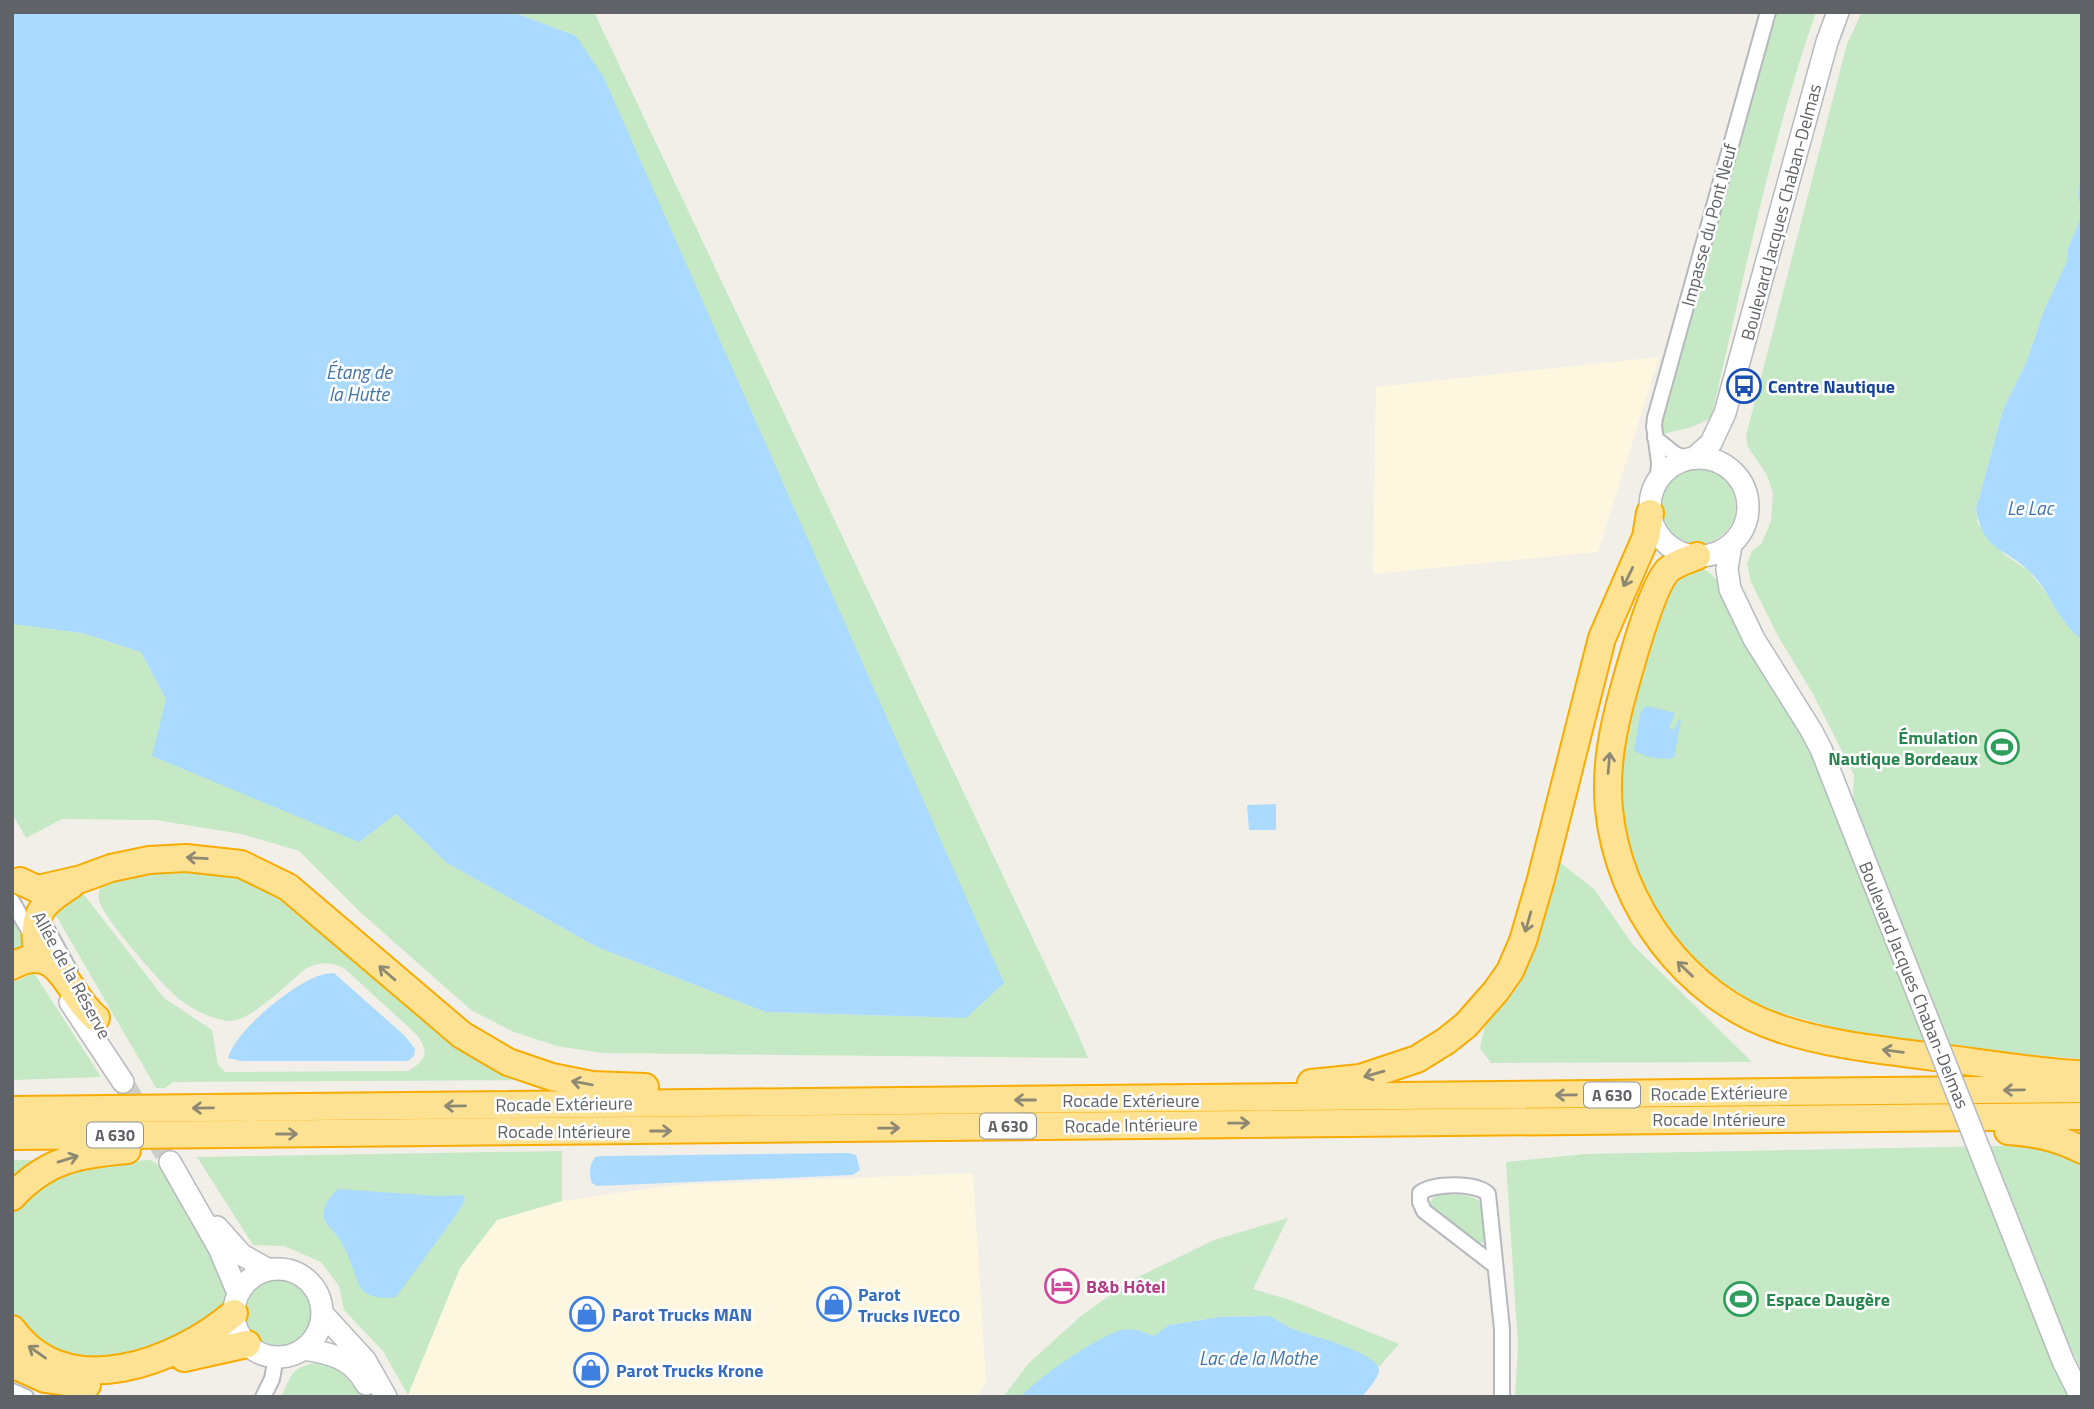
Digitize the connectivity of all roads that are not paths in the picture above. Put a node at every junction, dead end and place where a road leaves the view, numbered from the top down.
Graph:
1 (1768, 12) edge
2 (1838, 12) edge
3 (1725, 412) junction
4 (1655, 438) junction
5 (1690, 459) junction
6 (1726, 466) junction
7 (1658, 480) junction
8 (1650, 513) junction
9 (1731, 545) junction
10 (1697, 556) junction
11 (1728, 582) junction
12 (81, 879) junction
13 (15, 883) edge
14 (39, 915) junction
15 (41, 951) junction
16 (12, 966) edge
17 (96, 1018) junction
18 (2082, 1074) edge
19 (2082, 1089) edge
20 (1143, 1100) junction
21 (919, 1101) junction
22 (12, 1110) edge
23 (2082, 1116) edge
24 (1796, 1118) junction
25 (219, 1134) junction
26 (12, 1136) edge
27 (2082, 1150) edge
28 (12, 1197) edge
29 (1494, 1265) junction
30 (269, 1270) junction
31 (236, 1303) junction
32 (322, 1313) junction
33 (12, 1329) edge
34 (247, 1344) junction
35 (304, 1349) junction
36 (276, 1357) junction
37 (12, 1364) edge
38 (12, 1391) edge
39 (26, 1397) edge
40 (263, 1397) edge
41 (373, 1397) edge
42 (386, 1397) edge
43 (1502, 1397) edge
44 (2081, 1397) edge

1 - 4 street, Impasse du Pont Neuf
2 - 3 main road, Boulevard Jacques Chaban-Delmas
3 - 5 main road, Boulevard Jacques Chaban-Delmas
3 - 6 main road, Boulevard Jacques Chaban-Delmas
4 - 5 street
4 - 7 street, Impasse du Pont Neuf
5 - 6 main road
5 - 7 main road
6 - 9 main road
7 - 8 main road
8 - 10 main road
8 -> 20 highway
9 - 10 main road
9 - 11 main road, Boulevard Jacques Chaban-Delmas
10 - 11 main road, Boulevard Jacques Chaban-Delmas
18 -> 10 highway
11 - 44 main road, Boulevard Jacques Chaban-Delmas, bridge
12 - 13 highway
12 - 14 highway
21 -> 12 highway
13 - 14 street, Allée de la Réserve
13 - 15 street, Allée de la Réserve
14 - 15 highway
14 - 17 street, Allée de la Réserve
15 - 16 highway
15 - 17 highway
15 - 17 main road, Allée de la Réserve
19 -> 20 highway, Rocade Extérieure / A 630
20 -> 21 highway, Rocade Extérieure / A 630
21 -> 22 highway, Rocade Extérieure / A 630
23 - 24 highway, Rocade Intérieure / A 630
25 -> 24 highway, Rocade Intérieure / A 630
24 - 27 highway
25 - 26 highway, Rocade Intérieure / A 630
28 -> 25 highway
29 - 29 street
29 - 43 street
30 - 31 main road
30 - 31 main road
30 - 32 main road
31 -> 33 highway
31 - 34 main road
32 - 35 main road
32 - 42 main road
34 - 36 main road
34 - 37 highway
35 - 36 main road
35 - 41 main road
36 - 40 street
38 - 39 street

